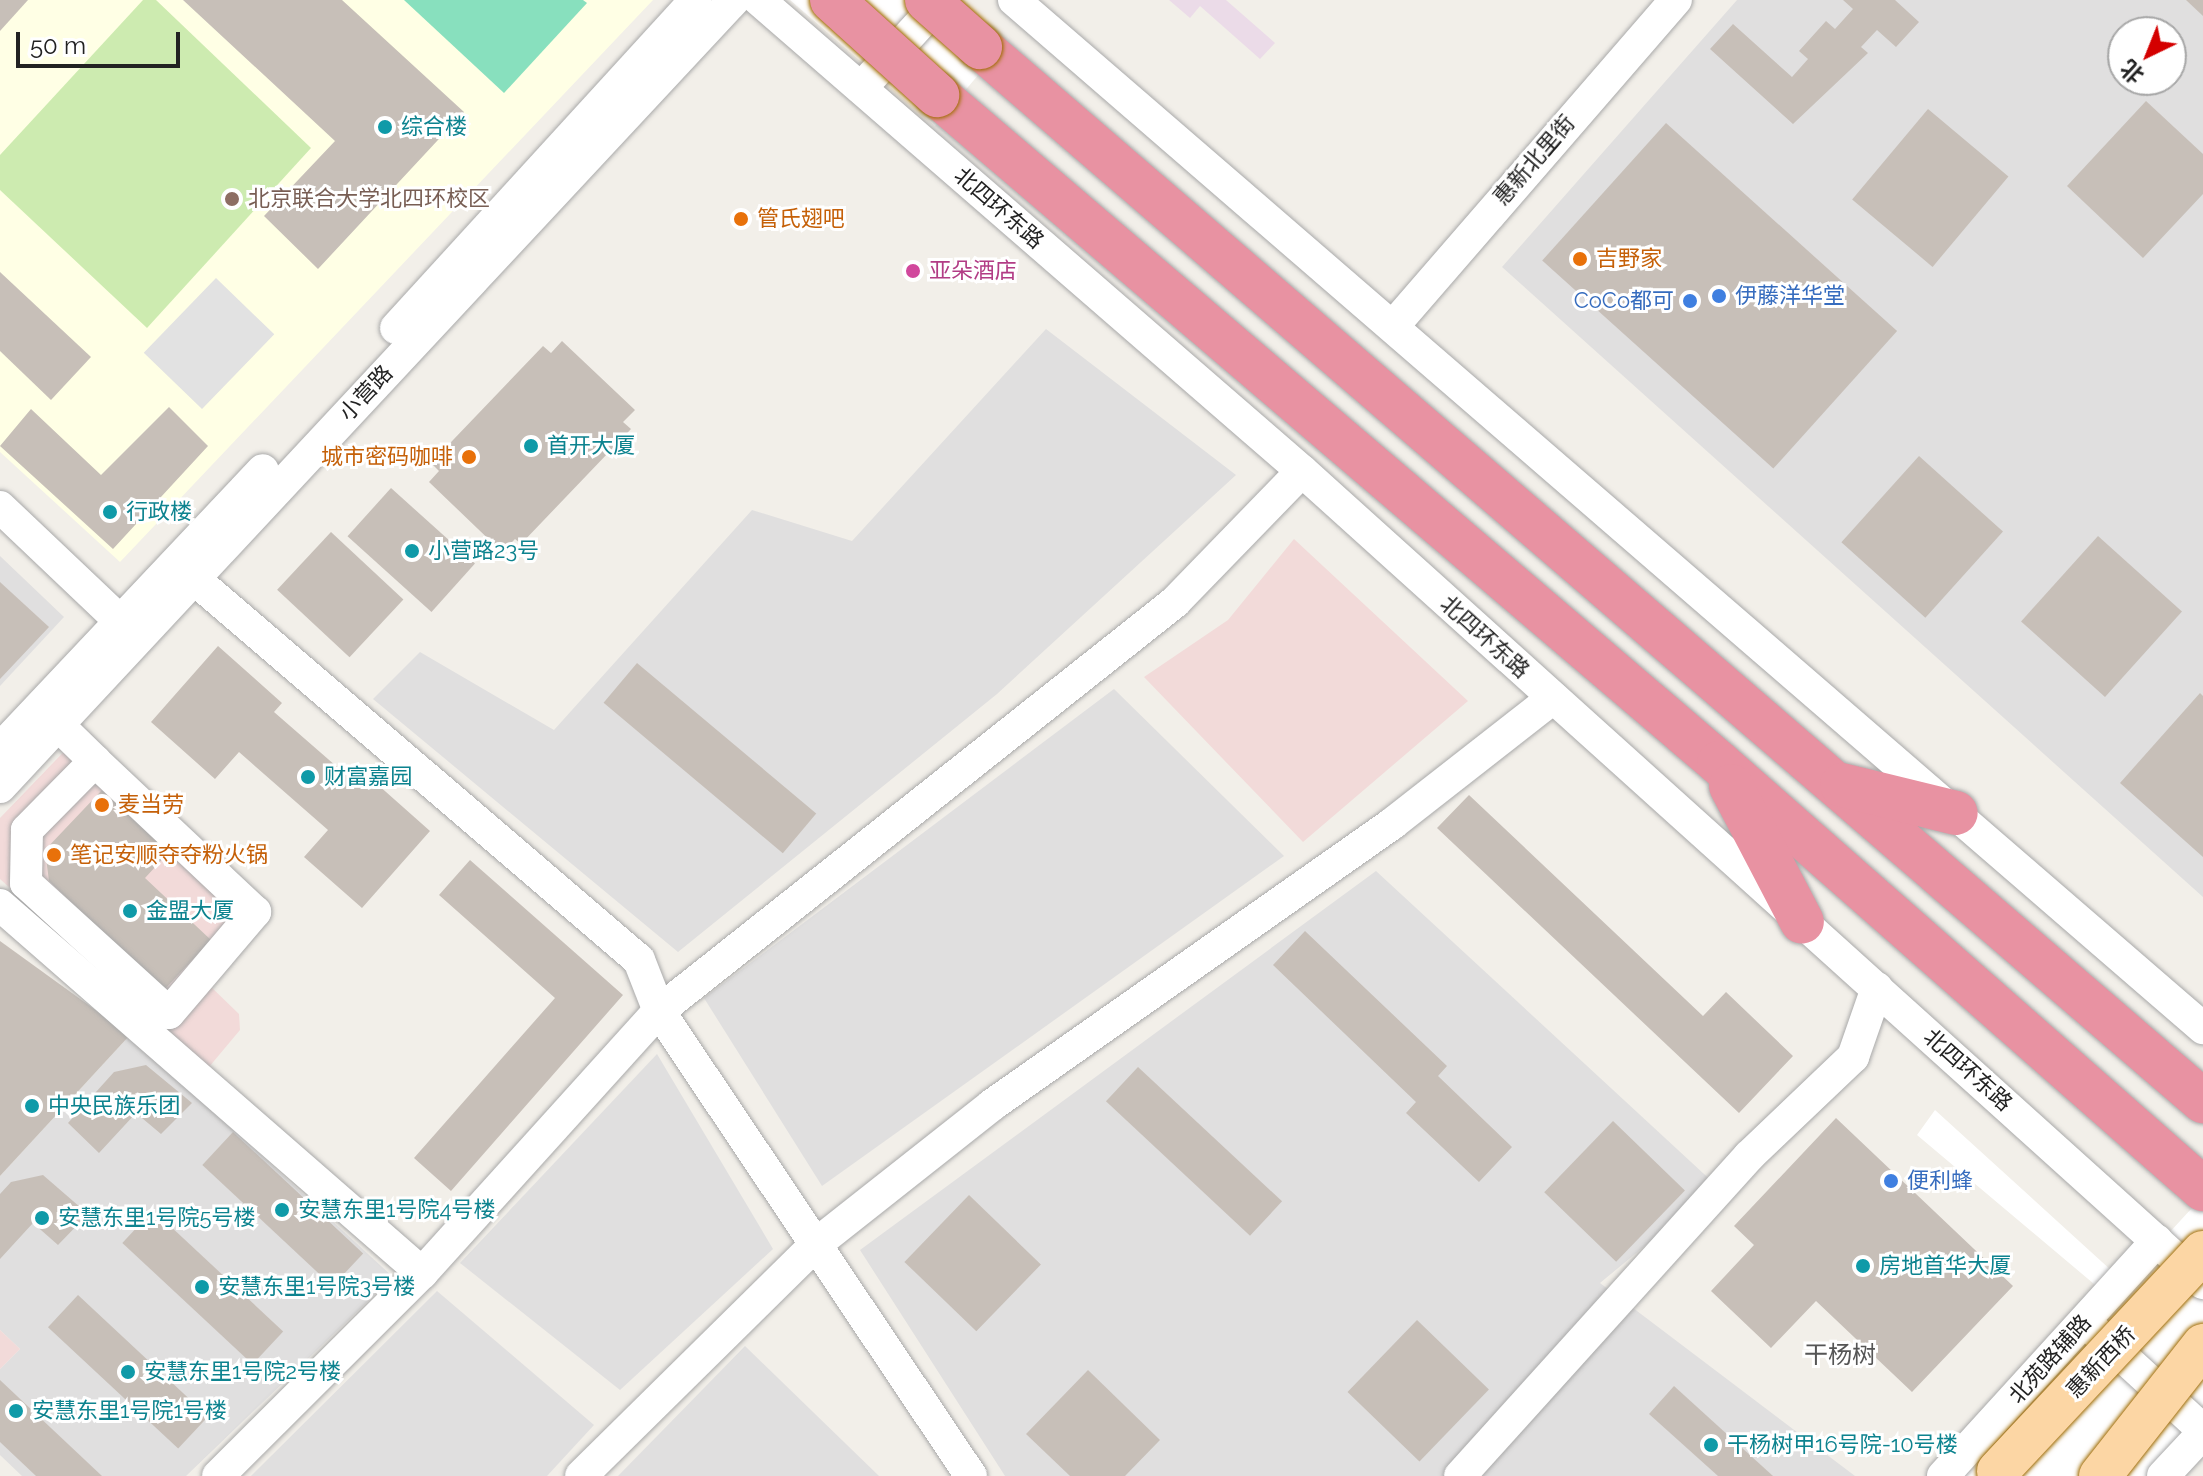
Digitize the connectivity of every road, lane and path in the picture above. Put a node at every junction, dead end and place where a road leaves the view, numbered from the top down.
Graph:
1 (696, 0) edge
2 (734, 0) edge
3 (759, 0) edge
4 (832, 0) edge
5 (927, 0) edge
6 (942, 0) edge
7 (1014, 0) edge
8 (1676, 0) edge
9 (861, 88) junction
10 (1395, 324) junction
11 (1302, 471) junction
12 (0, 507) edge
13 (193, 578) junction
14 (158, 582) junction
15 (128, 629) junction
16 (1553, 698) junction
17 (58, 725) junction
18 (0, 749) edge
19 (95, 761) junction
20 (1719, 763) junction
21 (1834, 782) junction
22 (0, 787) edge
23 (1956, 813) junction
24 (0, 905) edge
25 (1802, 922) junction
26 (1877, 988) junction
27 (659, 1011) junction
28 (2203, 1028) edge
29 (2203, 1101) edge
30 (2203, 1189) edge
31 (2157, 1241) junction
32 (815, 1245) junction
33 (2203, 1252) edge
34 (422, 1273) junction
35 (2203, 1283) edge
36 (2084, 1321) junction
37 (2203, 1345) edge
38 (2203, 1432) edge
39 (1998, 1471) dead end
40 (218, 1476) edge
41 (581, 1476) edge
42 (971, 1476) edge
43 (1460, 1476) edge
44 (1943, 1476) edge
45 (2100, 1476) edge
46 (2163, 1476) edge

1 - 14 street, 小营路
2 - 13 street, 小营路
3 - 9 street, 北四环东路
4 - 20 highway, 北四环东路, bridge
5 - 21 highway, bridge
6 - 9 street
7 - 10 street
8 - 10 street, 惠新北里街
9 - 11 street, 北四环东路
10 - 23 street
11 - 16 street, 北四环东路
11 - 27 street
12 - 15 street
13 - 14 street
13 - 15 street, 小营路
13 - 27 street
14 - 15 street, 小营路
15 - 17 street, 小营路
15 - 18 street, 小营路
16 - 25 street, 北四环东路
16 - 32 street
17 - 19 street
17 - 22 street, 小营路
19 - 19 street
20 - 25 highway
20 - 30 highway, 北四环东路
21 - 23 highway
21 - 29 highway
23 - 28 street
24 - 34 street
25 - 26 street, 北四环东路
26 - 31 street, 北四环东路
26 - 43 street
27 - 32 street
27 - 34 street
31 - 35 street, 北四环东路
31 - 36 street, 北苑路辅路
32 - 41 street
32 - 42 street
33 - 39 main road, 惠新西桥, bridge
34 - 40 street
36 - 38 street
36 - 44 street, 北苑路辅路
37 - 45 main road, bridge
38 - 46 street

